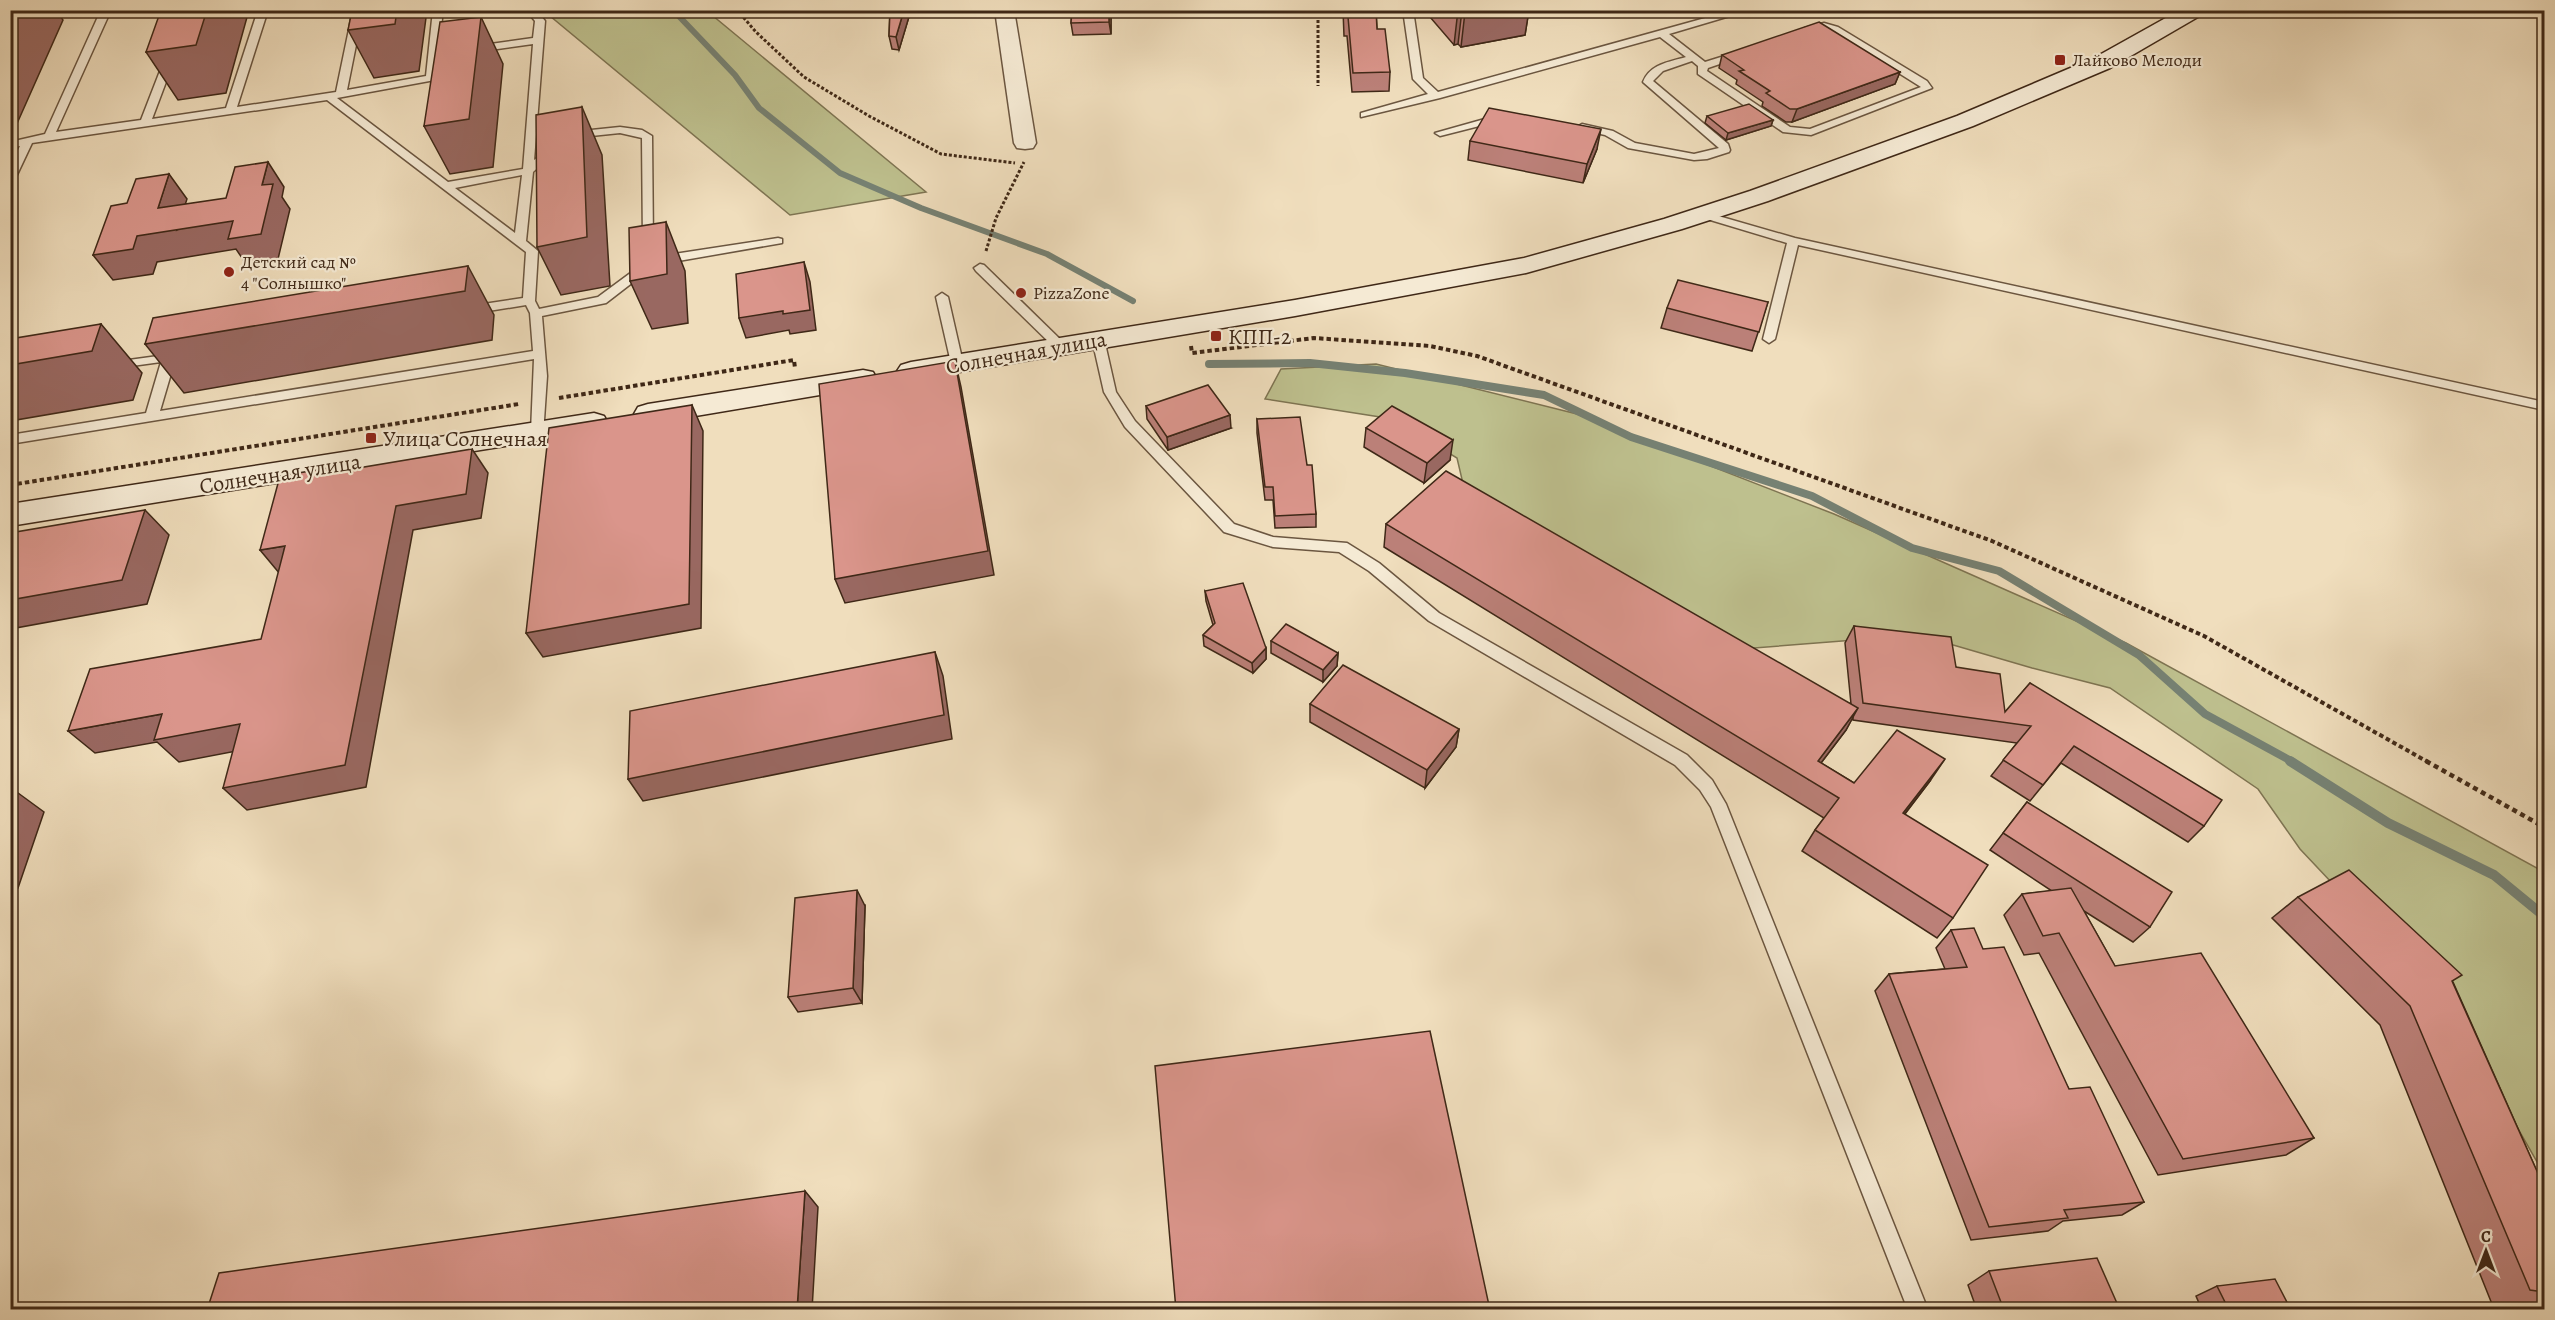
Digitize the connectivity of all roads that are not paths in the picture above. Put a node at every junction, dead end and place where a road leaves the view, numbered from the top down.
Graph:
1 (106, 10) edge
2 (263, 10) edge
3 (358, 10) edge
4 (438, 10) edge
5 (530, 10) edge
6 (1004, 10) edge
7 (1408, 10) edge
8 (1696, 10) edge
9 (1746, 10) edge
10 (2196, 10) edge
11 (1708, 22) junction
12 (1663, 34) junction
13 (1797, 34) edge
14 (538, 40) junction
15 (469, 50) edge
16 (173, 51) edge
17 (1745, 52) edge
18 (445, 53) edge
19 (434, 55) junction
20 (1693, 58) junction
21 (1704, 66) junction
22 (335, 96) junction
23 (1436, 96) junction
24 (231, 110) junction
25 (1365, 115) dead end
26 (1508, 116) edge
27 (145, 122) junction
28 (1570, 124) edge
29 (1440, 132) dead end
30 (49, 136) junction
31 (27, 143) junction
32 (1025, 143) road end
33 (10, 145) edge
34 (528, 171) junction
35 (10, 179) edge
36 (446, 186) junction
37 (1701, 214) junction
38 (778, 241) dead end
39 (1793, 241) junction
40 (520, 242) junction
41 (650, 262) junction
42 (980, 268) dead end
43 (942, 297) dead end
44 (529, 301) junction
45 (459, 312) edge
46 (536, 313) junction
47 (1098, 339) junction
48 (1769, 339) dead end
49 (1060, 346) junction
50 (192, 354) edge
51 (540, 354) junction
52 (169, 358) junction
53 (957, 363) junction
54 (101, 368) dead end
55 (2544, 406) edge
56 (152, 416) junction
57 (538, 432) junction
58 (10, 440) edge
59 (10, 516) edge
60 (1918, 1310) edge

1 - 30 lane
2 - 24 lane
3 - 22 lane
4 - 19 lane
5 - 14 lane
6 - 32 street
7 - 23 lane
8 - 11 lane
9 - 11 lane
10 - 37 street, Солнечная улица
11 - 12 lane
12 - 20 lane
12 - 23 lane
13 - 21 lane
14 - 15 lane
14 - 34 lane
16 - 27 lane
17 - 21 lane
18 - 19 lane
19 - 22 lane
20 - 21 lane
20 - 28 lane
22 - 24 lane
22 - 36 lane
23 - 25 lane
24 - 27 lane
26 - 29 lane
27 - 30 lane
30 - 31 lane
31 - 33 lane
31 - 35 lane
34 - 36 lane
34 - 40 lane
34 - 41 lane
36 - 40 lane
37 - 39 lane
37 - 47 street, Солнечная улица
38 - 41 lane
39 - 48 lane
39 - 55 lane
40 - 44 lane
41 - 46 lane
42 - 49 lane
43 - 53 lane
44 - 45 lane
44 - 46 lane
46 - 51 lane
47 - 49 street, Солнечная улица
47 - 60 lane
49 - 53 street, Солнечная улица
50 - 52 lane
51 - 56 lane
51 - 57 lane
52 - 54 lane
52 - 56 lane
53 - 57 street, Солнечная улица
56 - 58 lane
57 - 59 street, Солнечная улица

